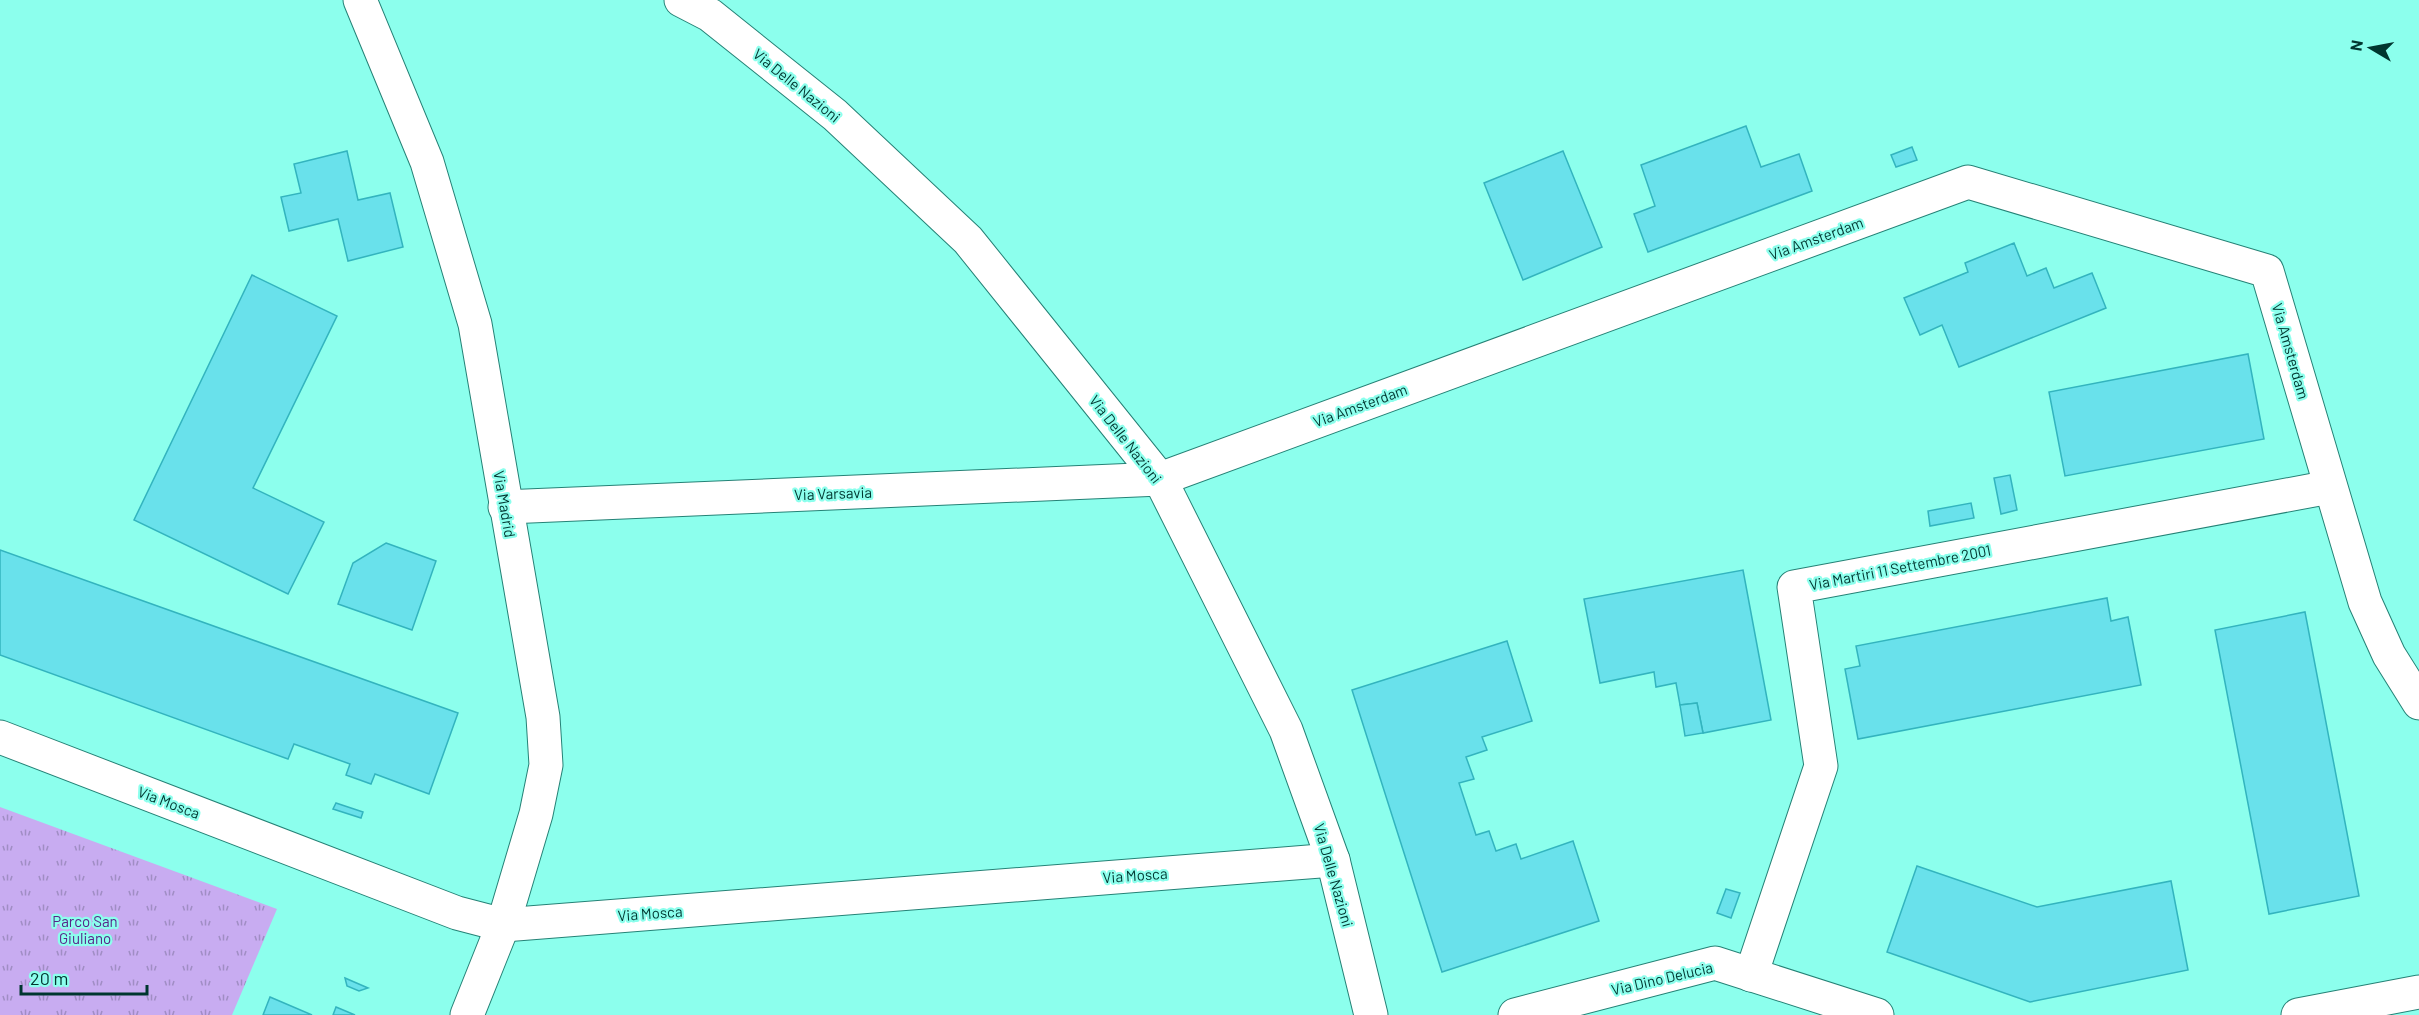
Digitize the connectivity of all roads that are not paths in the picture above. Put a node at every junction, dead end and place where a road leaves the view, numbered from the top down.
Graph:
1 (360, 0) edge
2 (681, 0) edge
3 (1160, 479) junction
4 (2330, 487) junction
5 (505, 507) junction
6 (2419, 703) edge
7 (0, 737) edge
8 (1333, 860) junction
9 (503, 925) junction
10 (1751, 975) junction
11 (2419, 992) edge
12 (467, 1015) edge
13 (1371, 1015) edge
14 (1515, 1015) edge
15 (1877, 1015) edge
16 (2298, 1015) edge

1 - 5 street, Via Madrid
2 - 3 street, Via Delle Nazioni
3 - 4 street, Via Amsterdam
3 - 5 street, Via Varsavia
3 - 8 street, Via Delle Nazioni
4 - 6 street
4 - 10 street, Via Martiri 11 Settembre 2001
5 - 9 street, Via Madrid
7 - 9 street, Via Mosca
8 - 9 street, Via Mosca
8 - 13 street, Via Delle Nazioni
9 - 12 street, Via Madrid
10 - 14 street, Via Dino Delucia
10 - 15 street, Via Dino Delucia
11 - 16 street

